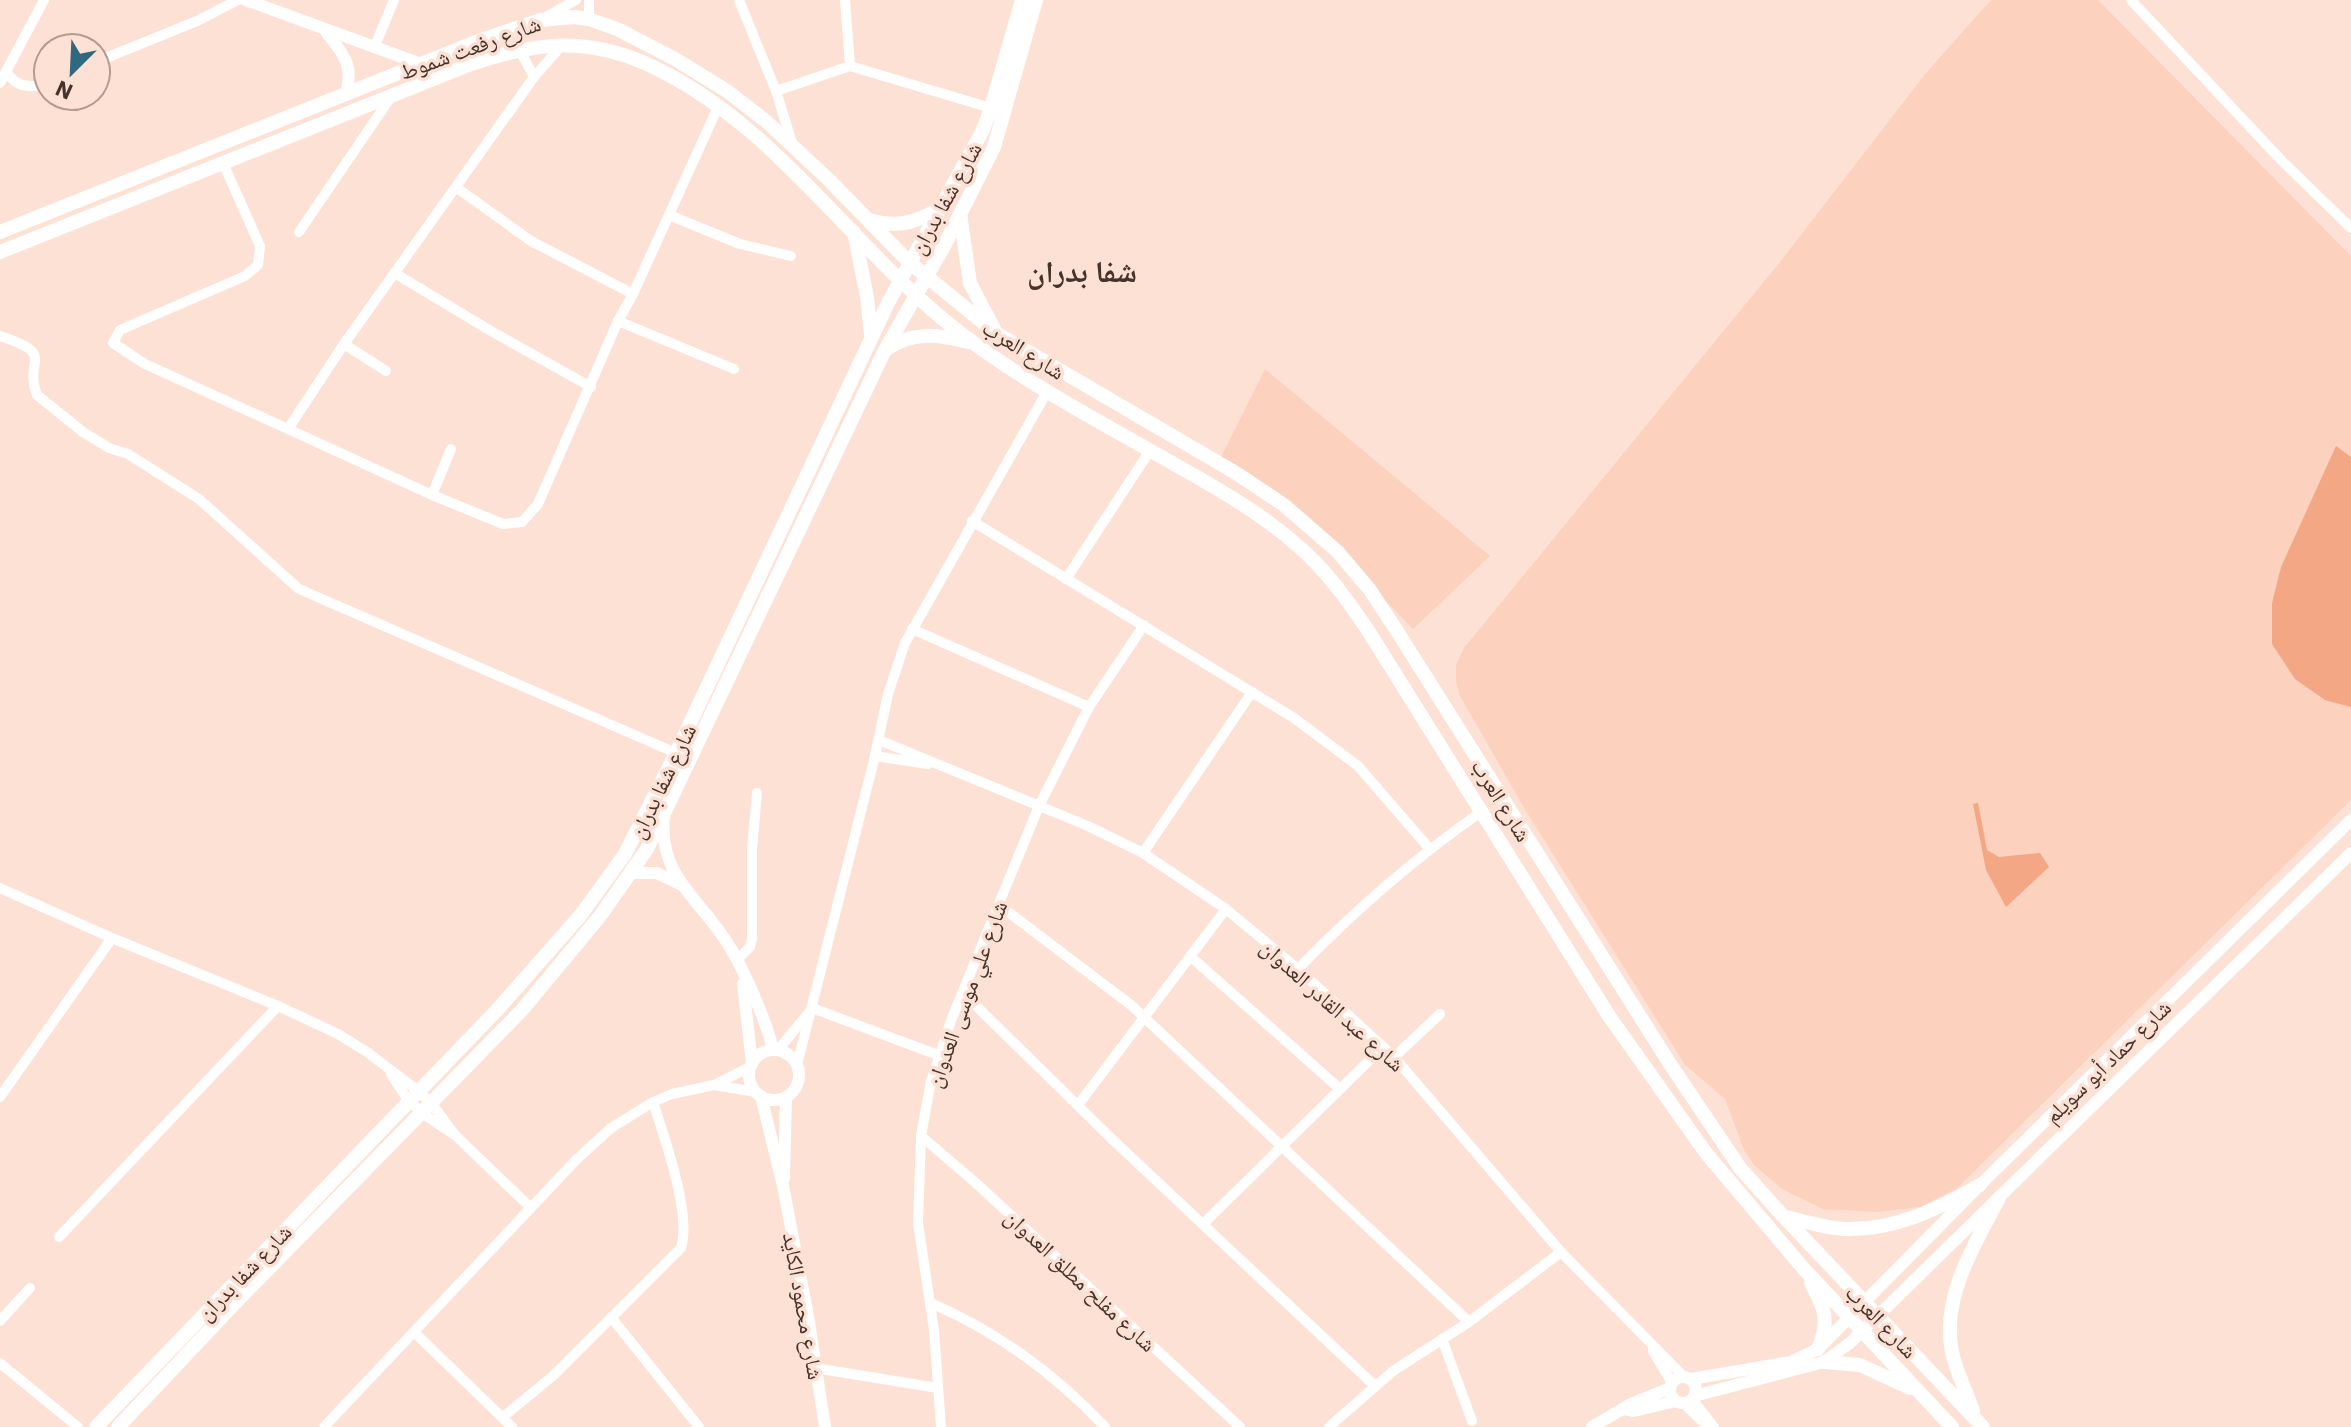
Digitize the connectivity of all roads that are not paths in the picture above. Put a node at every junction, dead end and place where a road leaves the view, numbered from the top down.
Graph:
1 (44, 0) edge
2 (238, 0) edge
3 (246, 0) edge
4 (394, 0) edge
5 (576, 0) edge
6 (589, 0) edge
7 (739, 0) edge
8 (845, 0) edge
9 (1022, 0) edge
10 (1036, 0) edge
11 (2131, 0) edge
12 (589, 19) junction
13 (541, 20) junction
14 (325, 30) junction
15 (563, 44) junction
16 (374, 48) junction
17 (519, 49) junction
18 (112, 56) edge
19 (421, 64) junction
20 (850, 66) junction
21 (6, 71) junction
22 (534, 77) junction
23 (0, 83) edge
24 (32, 86) edge
25 (347, 91) junction
26 (776, 91) junction
27 (393, 95) junction
28 (718, 107) junction
29 (991, 108) junction
30 (792, 143) junction
31 (223, 163) junction
32 (132, 179) junction
33 (457, 188) junction
34 (139, 196) junction
35 (940, 209) junction
36 (960, 214) junction
37 (669, 215) junction
38 (869, 220) junction
39 (2351, 228) edge
40 (0, 232) edge
41 (299, 232) dead end
42 (854, 232) junction
43 (0, 252) edge
44 (791, 256) dead end
45 (909, 262) junction
46 (396, 274) junction
47 (926, 277) junction
48 (900, 279) junction
49 (633, 294) junction
50 (915, 295) junction
51 (618, 321) junction
52 (996, 333) junction
53 (0, 336) edge
54 (871, 338) junction
55 (344, 344) junction
56 (975, 344) junction
57 (885, 350) junction
58 (734, 369) dead end
59 (386, 371) dead end
60 (591, 387) junction
61 (1048, 390) junction
62 (288, 429) junction
63 (451, 449) dead end
64 (1151, 449) junction
65 (432, 495) junction
66 (972, 521) junction
67 (1066, 579) junction
68 (1144, 625) junction
69 (912, 629) junction
70 (1252, 692) junction
71 (1089, 707) junction
72 (879, 740) junction
73 (676, 753) junction
74 (875, 756) junction
75 (938, 765) junction
76 (757, 793) dead end
77 (1039, 806) junction
78 (1481, 812) junction
79 (664, 816) junction
80 (2351, 820) edge
81 (1429, 848) junction
82 (1143, 853) junction
83 (2351, 853) edge
84 (630, 873) junction
85 (681, 884) junction
86 (0, 888) edge
87 (999, 905) junction
88 (1226, 909) junction
89 (112, 938) junction
90 (1190, 956) junction
91 (737, 960) junction
92 (1298, 969) junction
93 (743, 973) junction
94 (963, 993) junction
95 (278, 1006) junction
96 (812, 1008) junction
97 (1440, 1014) dead end
98 (1142, 1018) junction
99 (1383, 1047) junction
100 (776, 1050) junction
101 (938, 1055) junction
102 (1394, 1057) junction
103 (797, 1065) junction
104 (751, 1066) junction
105 (714, 1085) junction
106 (1340, 1089) junction
107 (758, 1094) junction
108 (413, 1095) junction
109 (0, 1097) edge
110 (786, 1097) junction
111 (653, 1102) junction
112 (1078, 1105) junction
113 (428, 1109) junction
114 (921, 1136) junction
115 (1281, 1147) junction
116 (1980, 1185) junction
117 (783, 1186) junction
118 (1999, 1198) junction
119 (531, 1208) junction
120 (1783, 1216) junction
121 (1204, 1223) junction
122 (59, 1237) dead end
123 (1561, 1252) junction
124 (1804, 1269) junction
125 (30, 1288) dead end
126 (1864, 1302) junction
127 (931, 1303) junction
128 (1878, 1316) junction
129 (611, 1317) junction
130 (1850, 1318) junction
131 (0, 1321) edge
132 (1469, 1322) junction
133 (414, 1332) junction
134 (1862, 1332) junction
135 (1442, 1339) junction
136 (1821, 1356) junction
137 (0, 1363) edge
138 (815, 1368) junction
139 (1679, 1382) junction
140 (1374, 1385) junction
141 (938, 1388) junction
142 (1916, 1390) junction
143 (1686, 1399) junction
144 (1624, 1409) junction
145 (503, 1417) junction
146 (1472, 1421) dead end
147 (1980, 1423) edge
148 (78, 1427) edge
149 (96, 1427) edge
150 (118, 1427) edge
151 (324, 1427) edge
152 (512, 1427) edge
153 (699, 1427) edge
154 (825, 1427) edge
155 (941, 1427) edge
156 (1105, 1427) edge
157 (1240, 1427) edge
158 (1329, 1427) edge
159 (1592, 1427) edge
160 (1713, 1427) edge
161 (1952, 1427) edge

1 - 21 street
2 - 18 street
3 - 14 street
4 - 16 street
5 - 13 street
6 - 12 street
7 - 26 street
8 - 20 street
9 - 29 main road, شارع شفا بدران
10 - 36 main road, شارع شفا بدران
11 - 39 street
12 - 13 main road, شارع رفعت شموط
12 - 30 main road, شارع رفعت شموط
13 - 19 main road, شارع رفعت شموط
14 - 16 street
14 - 25 street
15 - 17 main road, شارع رفعت شموط
15 - 22 street
15 - 28 main road, شارع رفعت شموط
16 - 19 street
17 - 22 street
17 - 27 main road, شارع رفعت شموط
19 - 25 main road, شارع رفعت شموط
20 - 26 street
20 - 29 street
21 - 23 street
21 - 24 street
22 - 33 street
25 - 32 main road, شارع رفعت شموط
26 - 30 street
27 - 31 main road, شارع رفعت شموط
27 - 41 street
28 - 37 street
28 - 42 main road, شارع رفعت شموط
29 - 35 main road, شارع شفا بدران
30 - 38 main road, شارع رفعت شموط
31 - 34 main road, شارع رفعت شموط
31 - 62 street
32 - 34 main road
32 - 40 main road, شارع رفعت شموط
33 - 46 street
33 - 49 street
34 - 43 main road, شارع رفعت شموط
35 - 38 main road
35 - 45 main road, شارع شفا بدران
36 - 47 main road, شارع شفا بدران
36 - 52 main road
37 - 44 street
37 - 49 street
38 - 45 main road, شارع رفعت شموط
42 - 48 main road, شارع رفعت شموط
42 - 54 main road
45 - 47 main road, شارع رفعت شموط
45 - 48 main road, شارع شفا بدران
46 - 55 street
46 - 60 street
47 - 50 main road, شارع شفا بدران
47 - 52 main road, شارع العرب
48 - 50 main road, شارع رفعت شموط
48 - 54 main road, شارع شفا بدران
49 - 51 street
50 - 56 main road, شارع العرب
50 - 57 main road, شارع شفا بدران
51 - 58 street
51 - 60 street
52 - 120 main road, شارع العرب
53 - 73 street
54 - 73 main road, شارع شفا بدران
55 - 59 street
55 - 62 street
56 - 57 main road
56 - 61 main road, شارع العرب
57 - 79 main road, شارع شفا بدران
60 - 65 street
61 - 64 main road, شارع العرب
61 - 66 street
62 - 65 street
63 - 65 street
64 - 67 street
64 - 78 main road, شارع العرب
66 - 67 street
66 - 69 street
67 - 68 street
68 - 70 street
68 - 71 street, شارع علي موسى العدوان
69 - 71 street
69 - 72 street
70 - 81 street
70 - 82 street
71 - 77 street, شارع علي موسى العدوان
72 - 74 street
72 - 75 street, شارع عبد القادر العدوان
73 - 108 main road, شارع شفا بدران
74 - 75 street, شارع عبد القادر العدوان
74 - 96 street
75 - 77 street, شارع عبد القادر العدوان
76 - 91 street
77 - 82 street, شارع عبد القادر العدوان
77 - 87 street, شارع علي موسى العدوان
78 - 81 street
78 - 124 main road, شارع العرب
79 - 84 main road, شارع شفا بدران
79 - 85 street
80 - 116 street, شارع حماد أبو سويلم
81 - 92 street
82 - 88 street, شارع عبد القادر العدوان
83 - 118 street, شارع حماد أبو سويلم
84 - 85 street
84 - 113 main road, شارع شفا بدران
85 - 91 street
86 - 89 street
87 - 94 street, شارع علي موسى العدوان
87 - 98 street
88 - 90 street
88 - 92 street, شارع عبد القادر العدوان
89 - 95 street
89 - 109 street
90 - 98 street
90 - 106 street
91 - 93 street
92 - 99 street, شارع عبد القادر العدوان
93 - 100 street
93 - 104 street
94 - 101 street, شارع علي موسى العدوان
94 - 112 street
95 - 108 street
95 - 122 street
96 - 100 street
96 - 101 street
96 - 103 street
97 - 102 street
98 - 112 street
98 - 115 street
99 - 102 street, شارع عبد القادر العدوان
99 - 106 street
100 - 103 street
100 - 104 street
101 - 114 street, شارع علي موسى العدوان
102 - 123 street, شارع عبد القادر العدوان
103 - 110 street
104 - 105 street
104 - 107 street
105 - 107 street
105 - 111 street
106 - 115 street
107 - 110 street
107 - 117 street, شارع محمود الكايد
108 - 113 street
108 - 149 main road, شارع شفا بدران
110 - 117 street, شارع محمود الكايد
111 - 119 street
111 - 129 street
112 - 121 street
113 - 119 street
113 - 150 main road, شارع شفا بدران
114 - 127 street, شارع علي موسى العدوان
114 - 157 street, شارع مفلح مطلق العدوان
115 - 121 street
115 - 132 street
116 - 120 main road
116 - 126 street, شارع حماد أبو سويلم
117 - 138 street, شارع محمود الكايد
118 - 128 street, شارع حماد أبو سويلم
118 - 147 main road
119 - 133 street
120 - 126 main road, شارع العرب
121 - 140 street
123 - 132 street
123 - 139 street, شارع عبد القادر العدوان
124 - 130 main road, شارع العرب
124 - 136 main road
125 - 131 street
126 - 128 main road, شارع العرب
126 - 130 street, شارع حماد أبو سويلم
127 - 141 street, شارع علي موسى العدوان
127 - 156 street
128 - 134 street, شارع حماد أبو سويلم
128 - 147 main road, شارع العرب
129 - 145 street
129 - 153 street
130 - 134 main road, شارع العرب
130 - 136 street, شارع حماد أبو سويلم
132 - 135 street
133 - 145 street
133 - 151 street
134 - 136 street, شارع حماد أبو سويلم
134 - 142 main road, شارع العرب
135 - 140 street
135 - 146 street
136 - 139 street
136 - 142 main road
136 - 143 street
137 - 148 street
138 - 141 street
138 - 154 street, شارع محمود الكايد
139 - 143 street
139 - 143 street
139 - 144 street
140 - 158 street
141 - 155 street, شارع علي موسى العدوان
142 - 161 main road, شارع العرب
143 - 144 street
143 - 160 street
144 - 159 street
145 - 152 street

